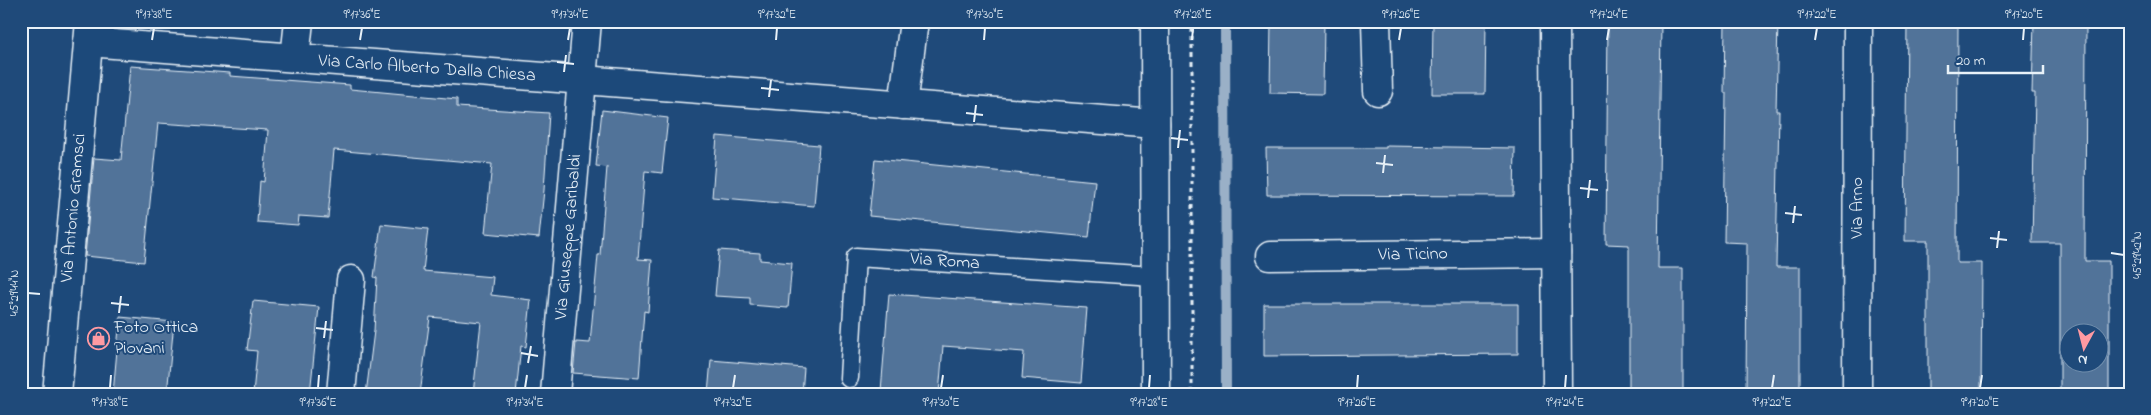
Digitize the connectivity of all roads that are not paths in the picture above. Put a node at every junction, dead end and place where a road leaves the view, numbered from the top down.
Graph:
1 (299, 21) edge
2 (588, 21) edge
3 (914, 21) edge
4 (1155, 21) edge
5 (1376, 21) edge
6 (1555, 21) edge
7 (1858, 21) edge
8 (89, 32) edge
9 (295, 58) junction
10 (583, 80) junction
11 (1378, 92) dead end
12 (903, 105) junction
13 (1155, 124) junction
14 (1556, 253) junction
15 (1270, 256) dead end
16 (1154, 276) junction
17 (351, 280) dead end
18 (849, 378) dead end
19 (58, 394) edge
20 (341, 394) edge
21 (555, 394) edge
22 (1156, 394) edge
23 (1557, 394) edge
24 (1858, 394) edge

1 - 9 street
2 - 10 street, Via Giuseppe Garibaldi
3 - 12 street
4 - 13 street
5 - 11 street
6 - 14 street
7 - 24 street, Via Arno
8 - 9 street, Via Carlo Alberto Dalla Chiesa
8 - 19 street, Via Antonio Gramsci
9 - 10 street, Via Carlo Alberto Dalla Chiesa
10 - 12 street, Via Carlo Alberto Dalla Chiesa
10 - 21 street, Via Giuseppe Garibaldi
12 - 13 street, Via Carlo Alberto Dalla Chiesa
13 - 16 street
14 - 15 street, Via Ticino
14 - 23 street
16 - 18 lane, Via Roma
16 - 22 street
17 - 20 street

